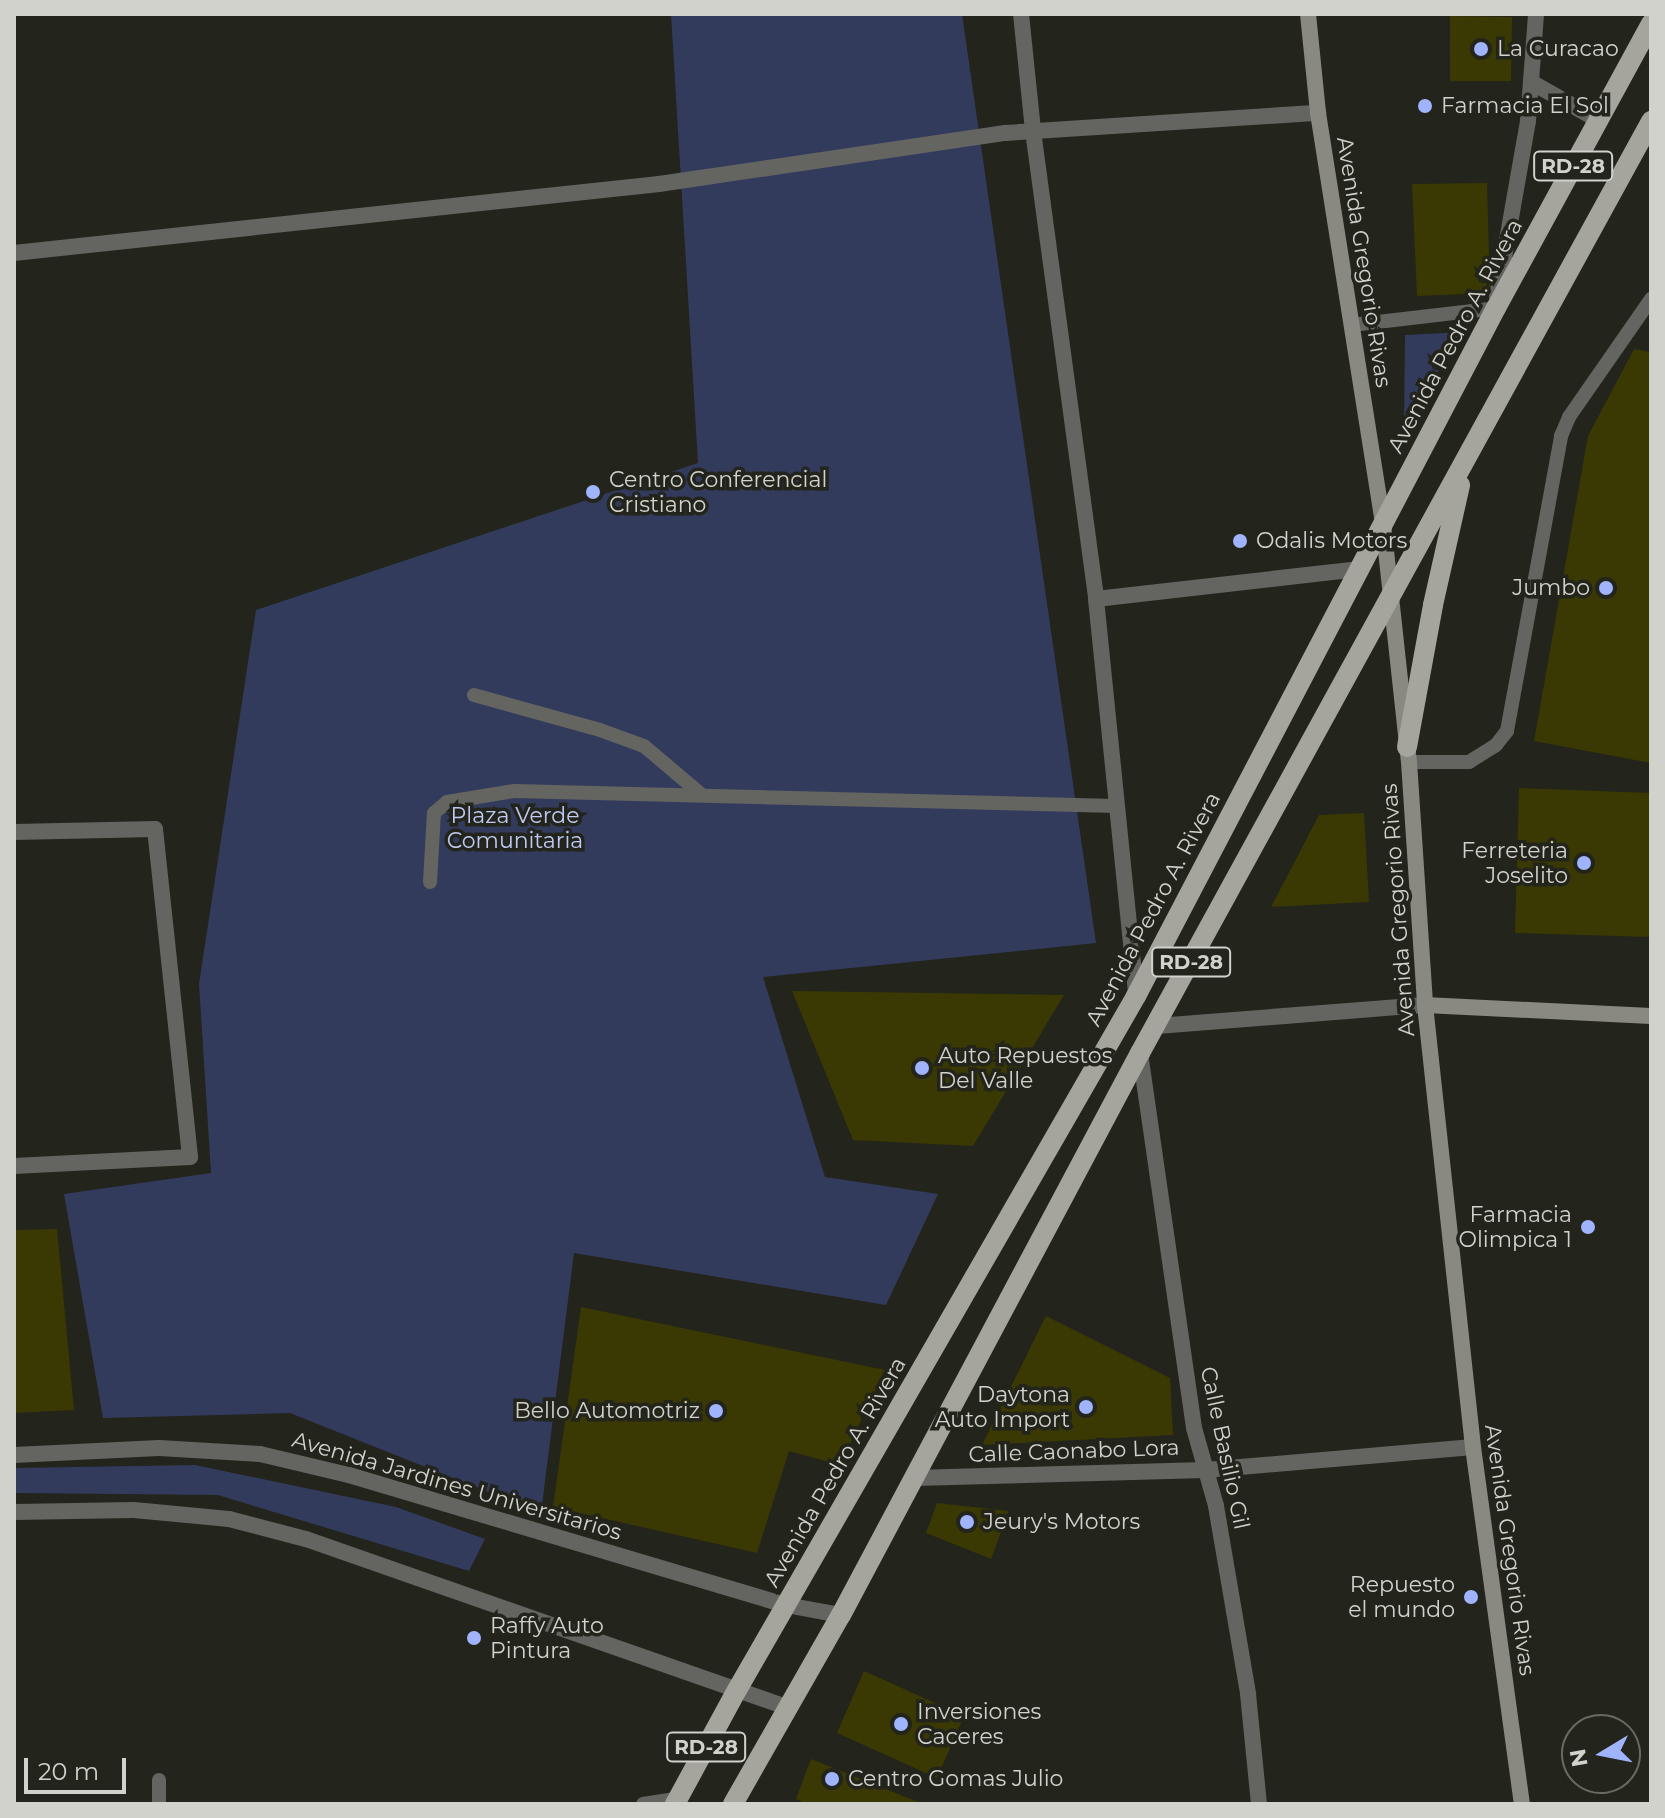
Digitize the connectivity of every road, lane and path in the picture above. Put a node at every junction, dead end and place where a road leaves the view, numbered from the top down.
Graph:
1 (1021, 14) edge
2 (1308, 14) edge
3 (1536, 14) edge
4 (1651, 24) edge
5 (1531, 82) junction
6 (1318, 113) junction
7 (1598, 120) junction
8 (1651, 121) edge
9 (1033, 131) junction
10 (14, 253) edge
11 (1649, 307) edge
12 (1496, 308) junction
13 (1352, 325) junction
14 (1465, 461) junction
15 (1383, 523) junction
16 (1358, 569) junction
17 (1096, 599) junction
18 (1390, 599) junction
19 (474, 695) dead end
20 (1408, 755) junction
21 (702, 795) junction
22 (1116, 806) junction
23 (14, 832) edge
24 (430, 882) dead end
25 (1136, 996) junction
26 (1425, 1005) junction
27 (1651, 1016) edge
28 (1157, 1026) junction
29 (1140, 1053) junction
30 (14, 1166) edge
31 (1473, 1447) junction
32 (14, 1455) edge
33 (1205, 1470) junction
34 (915, 1478) junction
35 (14, 1512) edge
36 (786, 1605) junction
37 (841, 1615) junction
38 (737, 1690) junction
39 (789, 1708) junction
40 (159, 1780) dead end
41 (677, 1801) edge
42 (159, 1804) edge
43 (643, 1804) edge
44 (733, 1804) edge
45 (1259, 1804) edge
46 (1522, 1804) edge

1 - 9 street
2 - 6 main road, Avenida Gregorio Rivas
3 - 5 street
4 - 7 main road, Avenida Pedro A. Rivera / RD-28
5 - 7 street
5 - 12 street
6 - 9 street
6 - 13 main road, Avenida Gregorio Rivas
7 - 12 main road, Avenida Pedro A. Rivera / RD-28
8 - 14 main road, RD-28
9 - 10 street
9 - 17 street
11 - 20 lane
12 - 13 lane
12 - 15 main road, Avenida Pedro A. Rivera / RD-28
13 - 15 main road, Avenida Gregorio Rivas
14 - 18 main road, RD-28
14 - 20 main road
15 - 16 main road, Avenida Pedro A. Rivera / RD-28
15 - 18 main road, Avenida Gregorio Rivas
16 - 17 street
16 - 25 main road, Avenida Pedro A. Rivera / RD-28
17 - 22 street
18 - 20 main road, Avenida Gregorio Rivas
18 - 28 main road, RD-28
19 - 21 lane
20 - 26 main road, Avenida Gregorio Rivas
21 - 22 lane
21 - 24 lane
22 - 25 street
23 - 30 street
25 - 36 main road, Avenida Pedro A. Rivera / RD-28
26 - 27 main road
26 - 28 street
26 - 31 main road, Avenida Gregorio Rivas
28 - 29 main road, RD-28
29 - 33 street, Calle Basilio Gil
29 - 34 main road, RD-28
31 - 33 street, Calle Caonabo Lora
31 - 46 main road, Avenida Gregorio Rivas
32 - 36 street, Avenida Jardines Universitarios
33 - 34 street, Calle Caonabo Lora
33 - 45 street, Calle Basilio Gil
34 - 37 main road, RD-28
35 - 38 street
36 - 37 street, Avenida Jardines Universitarios
36 - 38 main road, Avenida Pedro A. Rivera / RD-28
37 - 39 main road, RD-28
38 - 39 street
38 - 41 main road, Avenida Pedro A. Rivera / RD-28
39 - 44 main road, RD-28
40 - 42 lane
41 - 43 lane

